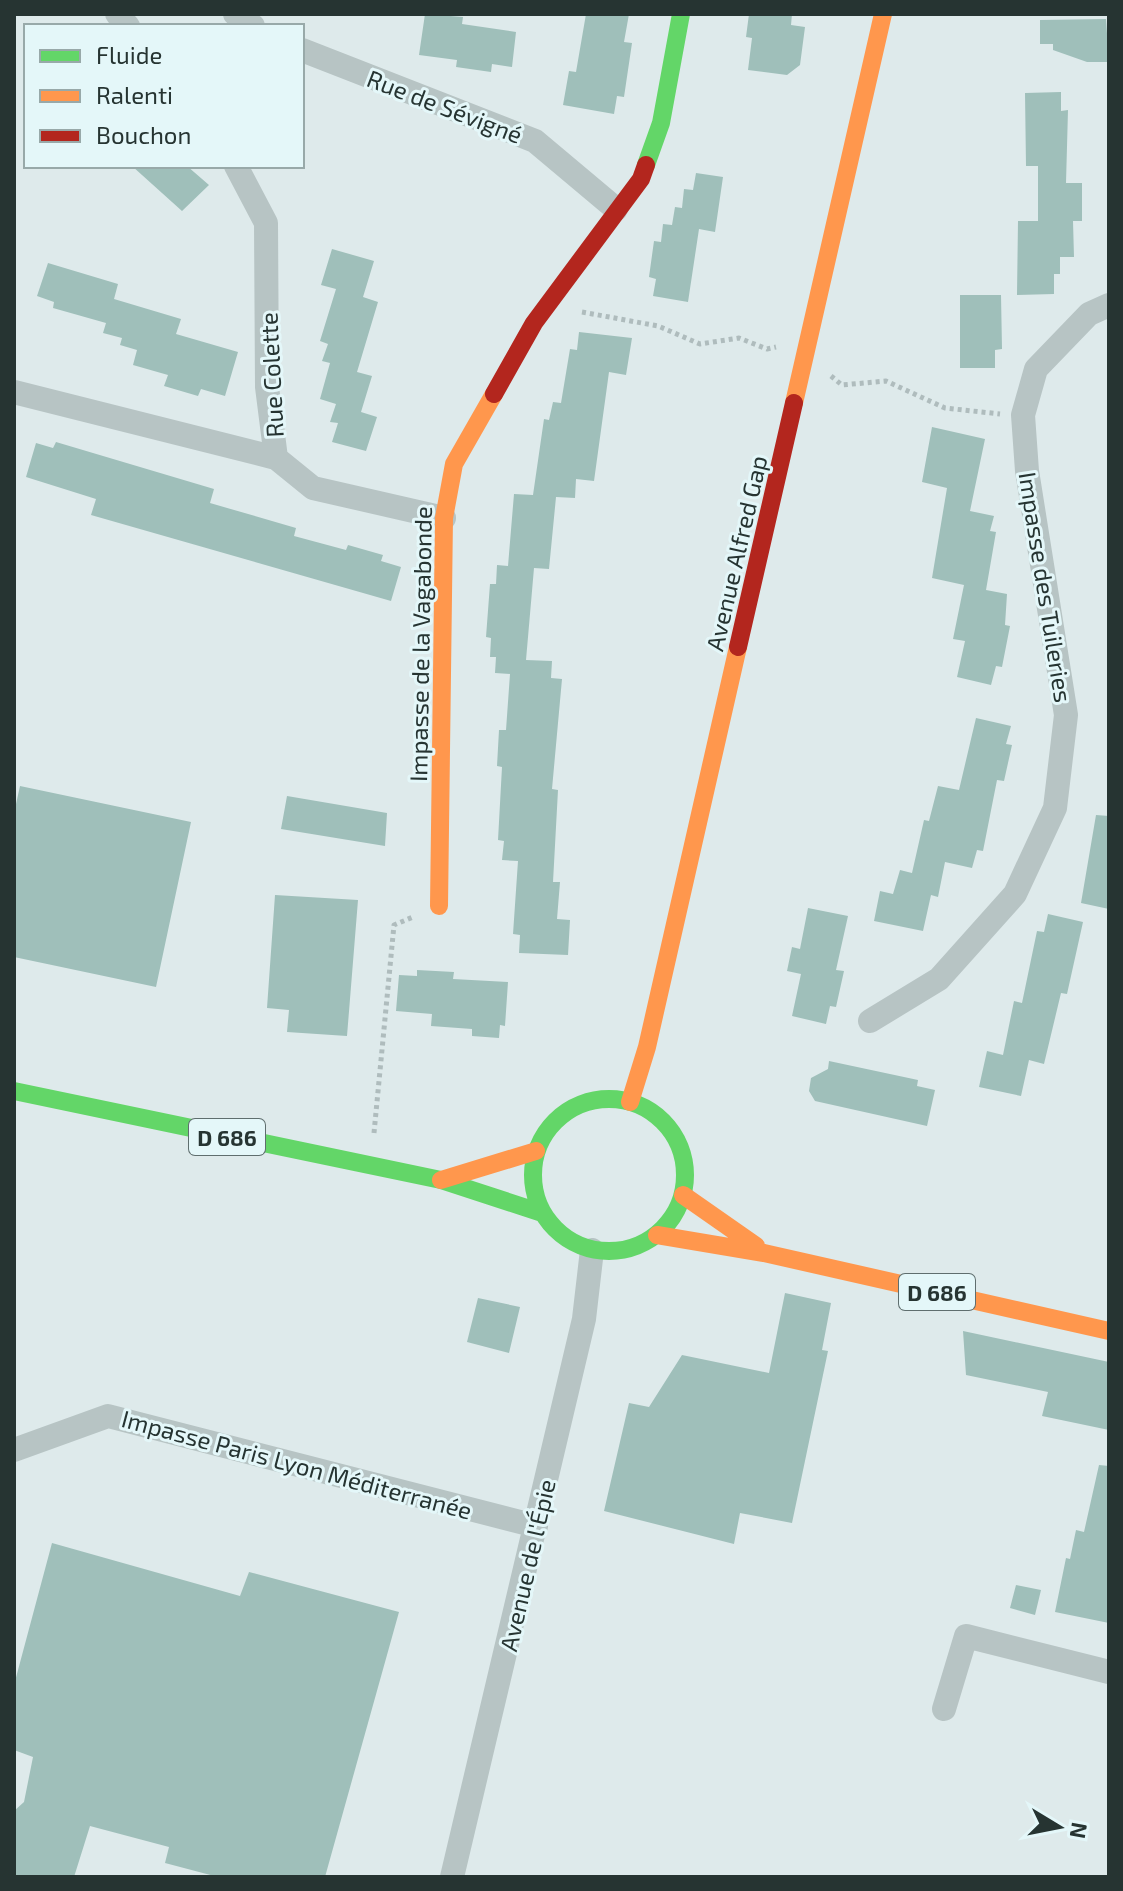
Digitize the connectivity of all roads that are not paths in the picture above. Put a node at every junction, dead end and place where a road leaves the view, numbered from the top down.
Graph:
1 (681, 14) edge
2 (883, 14) edge
3 (304, 51) edge
4 (237, 168) edge
5 (616, 209) junction
6 (1109, 305) edge
7 (14, 392) edge
8 (276, 458) junction
9 (444, 518) junction
10 (439, 906) road end
11 (870, 1021) dead end
12 (14, 1091) edge
13 (630, 1102) junction
14 (536, 1151) junction
15 (441, 1180) junction
16 (683, 1195) junction
17 (542, 1213) junction
18 (657, 1235) junction
19 (592, 1250) junction
20 (764, 1253) junction
21 (1109, 1331) edge
22 (14, 1450) edge
23 (536, 1526) junction
24 (1109, 1672) edge
25 (944, 1709) dead end
26 (452, 1877) edge

1 - 5 street, Impasse de la Vagabonde
2 - 13 street, Avenue Alfred Gap
3 - 5 street, Rue de Sévigné
4 - 8 street, Rue Colette
5 - 9 street, Impasse de la Vagabonde
6 - 11 street, Impasse des Tuileries
7 - 8 street
8 - 9 street, Rue Colette
9 - 10 street, Impasse de la Vagabonde
12 - 15 street, D 686
13 - 14 street
13 - 16 street
14 - 15 street
14 - 17 street
15 - 17 street, D 686
16 - 18 street
16 - 20 street, D 686
17 - 19 street
18 - 19 street
18 - 20 street, D 686
19 - 23 street, Avenue de l'Épie
20 - 21 street, D 686
22 - 23 street, Impasse Paris Lyon Méditerranée
23 - 26 street, Avenue de l'Épie
24 - 25 street

